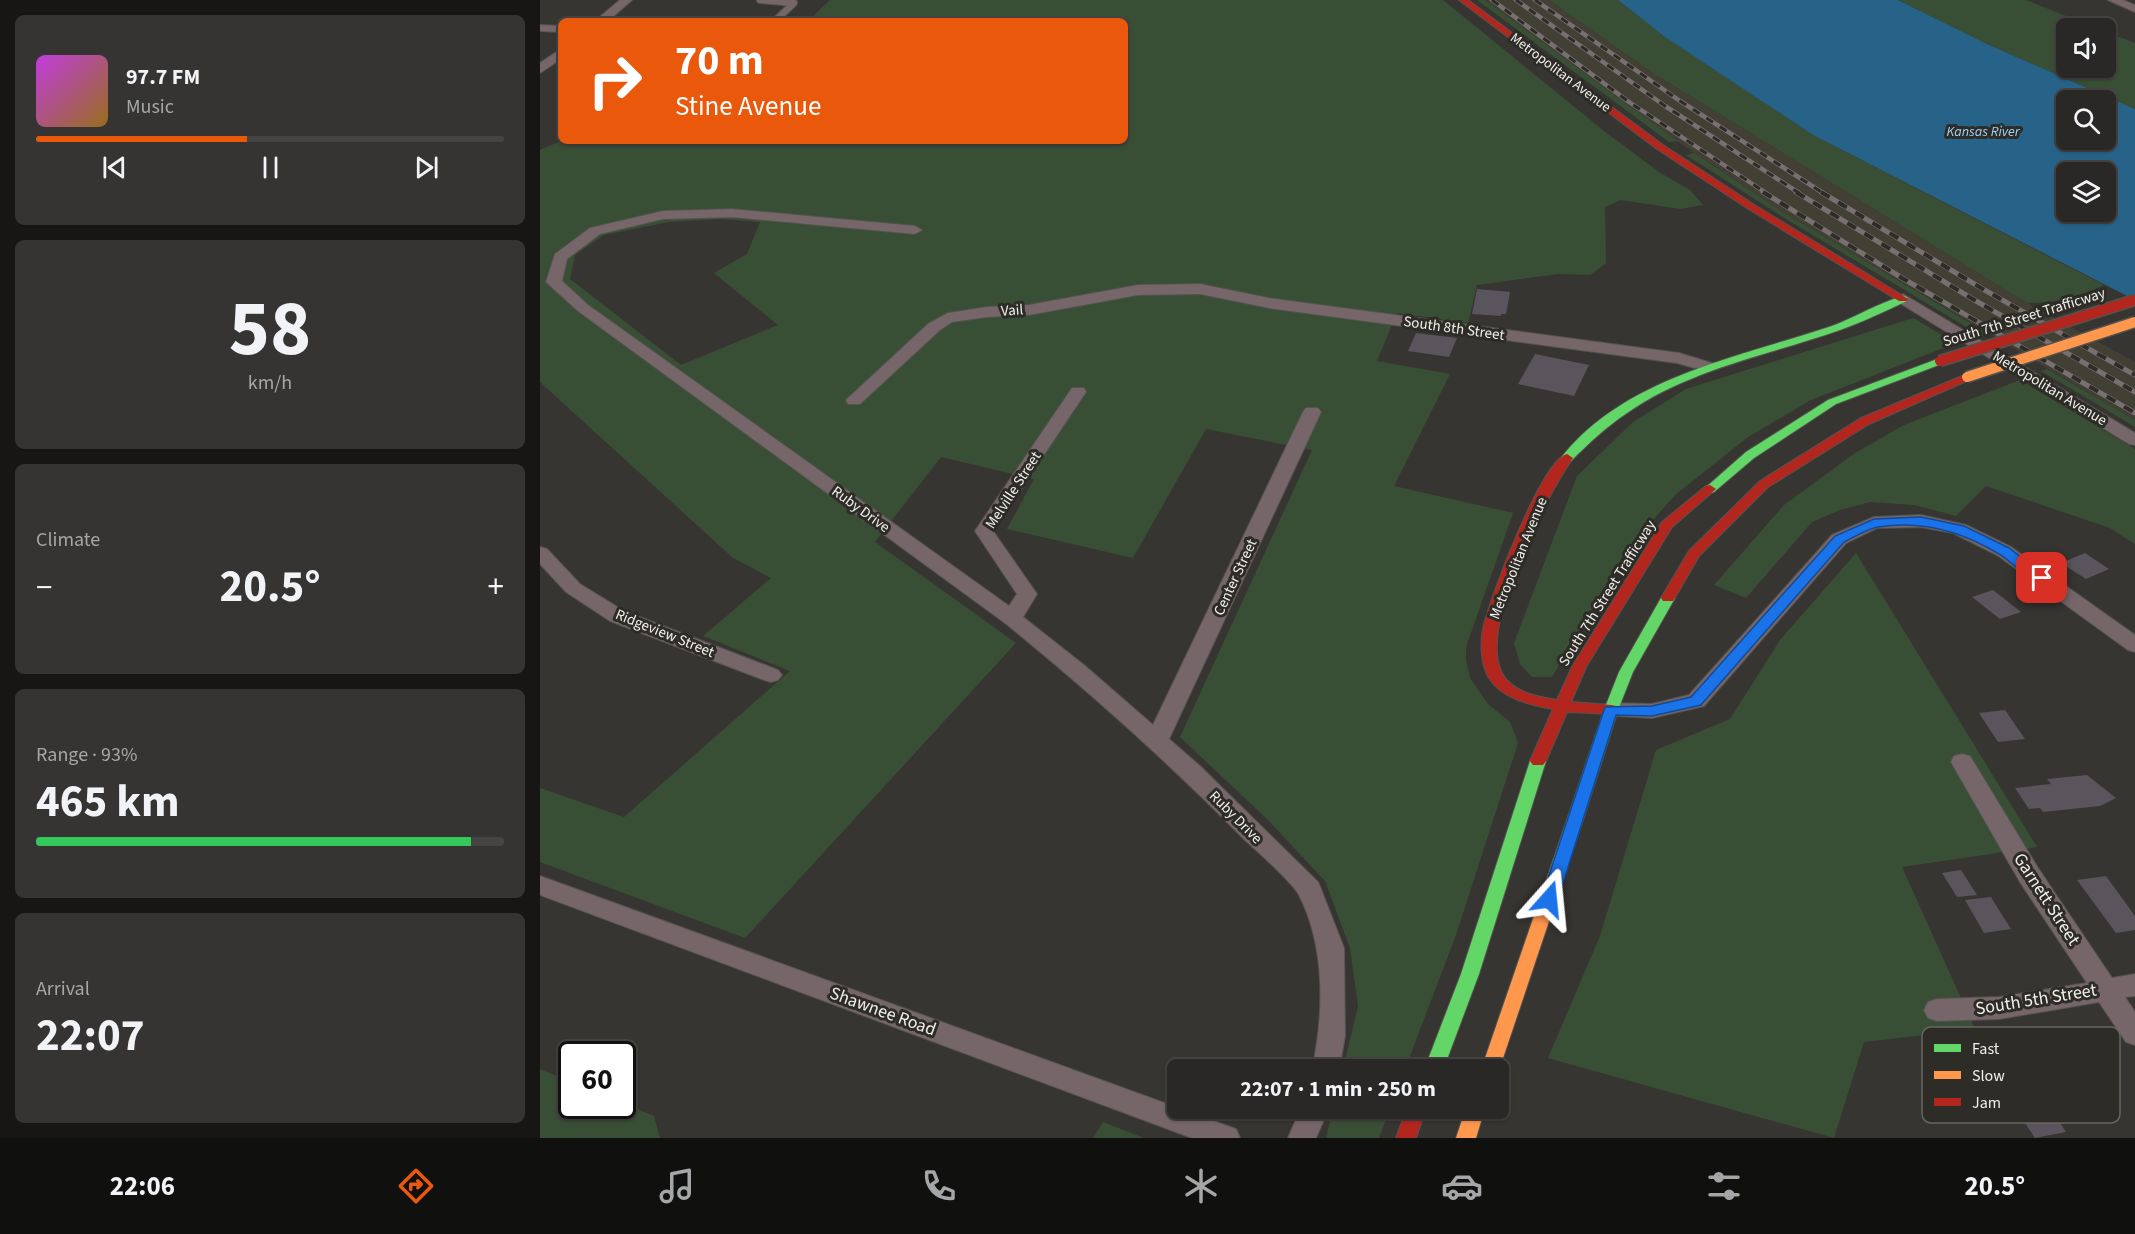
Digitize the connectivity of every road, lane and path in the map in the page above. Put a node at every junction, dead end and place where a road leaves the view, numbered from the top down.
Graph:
1 (627, 0) edge
2 (760, 0) edge
3 (1463, 0) edge
4 (2113, 0) edge
5 (2135, 9) edge
6 (605, 18) edge
7 (778, 18) edge
8 (540, 28) edge
9 (558, 29) edge
10 (558, 55) edge
11 (540, 69) edge
12 (915, 230) dead end
13 (1200, 289) joint
14 (1903, 298) junction
15 (2135, 300) edge
16 (2135, 322) edge
17 (1708, 367) junction
18 (1078, 392) dead end
19 (854, 400) dead end
20 (1312, 412) dead end
21 (2135, 440) edge
22 (540, 553) edge
23 (1012, 618) junction
24 (2135, 645) edge
25 (771, 675) dead end
26 (1561, 709) junction
27 (1611, 710) junction
28 (1157, 741) junction
29 (1962, 762) dead end
30 (540, 885) edge
31 (2135, 985) edge
32 (2105, 988) junction
33 (1937, 1010) dead end
34 (2135, 1034) edge
35 (1327, 1059) edge
36 (1436, 1059) edge
37 (1494, 1059) edge
38 (1310, 1119) edge
39 (1414, 1119) edge
40 (1472, 1119) edge
41 (1226, 1138) edge
42 (1302, 1138) edge
43 (1406, 1138) edge
44 (1466, 1138) edge

1 - 6 street
2 - 7 lane
3 - 14 main road, Metropolitan Avenue
4 - 5 street
8 - 9 street
10 - 11 street
12 - 23 street, Ruby Drive
13 - 17 street, South 8th Street
13 - 19 street, Vail
14 - 17 main road, Metropolitan Avenue
14 - 21 street, Metropolitan Avenue
15 - 26 main road, South 7th Street Trafficway, bridge
16 - 27 main road, bridge
17 - 26 main road, Metropolitan Avenue
18 - 23 street, Melville Street
20 - 28 street, Center Street
22 - 25 street, Ridgeview Street
23 - 28 street, Ruby Drive
24 - 27 street
26 - 27 main road, Metropolitan Avenue
26 - 36 main road, South 7th Street Trafficway
27 - 37 main road
28 - 35 street, Ruby Drive
29 - 32 street, Garnett Street
30 - 41 street, Shawnee Road
31 - 32 street, South 5th Street
32 - 33 street, South 5th Street
32 - 34 street, Garnett Street
38 - 42 street
39 - 43 main road
40 - 44 main road

